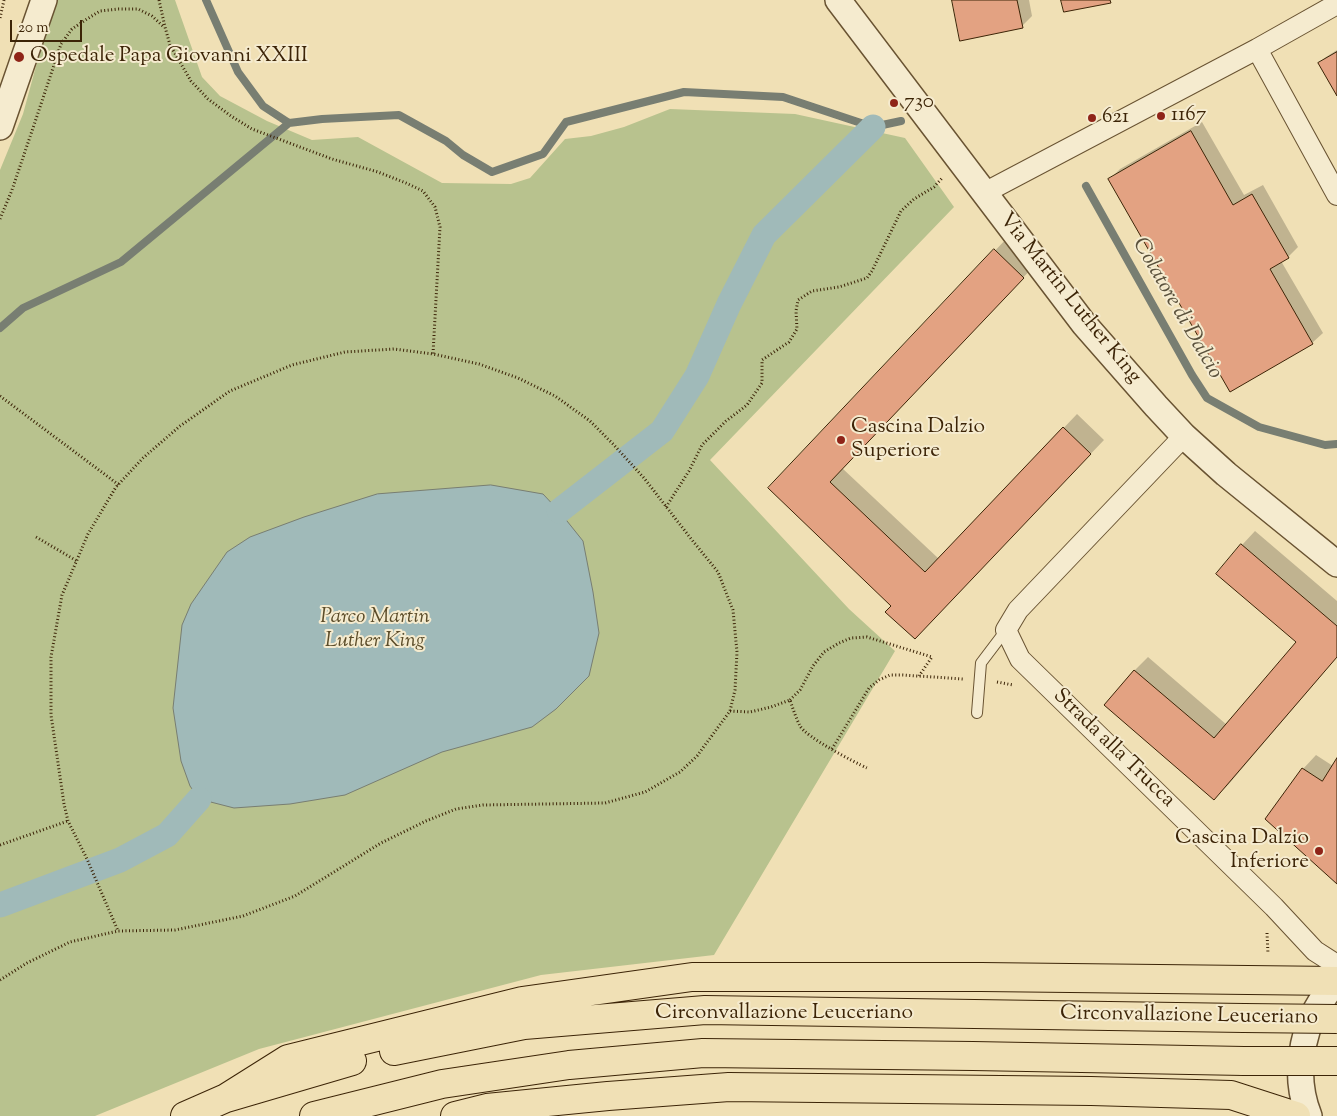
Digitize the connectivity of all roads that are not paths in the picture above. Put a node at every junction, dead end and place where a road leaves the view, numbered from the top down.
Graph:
1 (44, 0) edge
2 (838, 0) edge
3 (1337, 4) edge
4 (1257, 49) junction
5 (0, 127) edge
6 (984, 193) junction
7 (1337, 195) edge
8 (1184, 436) junction
9 (1337, 564) edge
10 (1006, 630) junction
11 (977, 713) dead end
12 (1337, 965) edge
13 (1337, 981) edge
14 (1337, 1019) edge
15 (1337, 1060) edge
16 (226, 1098) junction
17 (185, 1116) edge
18 (314, 1116) edge
19 (454, 1116) edge
20 (1296, 1116) edge
21 (1309, 1116) edge

1 - 5 street
2 - 6 street, Via Martin Luther King
3 - 4 street
4 - 6 street
4 - 7 street
6 - 8 street, Via Martin Luther King
8 - 9 street, Via Martin Luther King
8 - 10 street
10 - 11 lane
10 - 12 street, Strada alla Trucca
13 - 16 highway
13 - 21 street
14 - 16 highway, Circonvallazione Leuceriano, bridge
15 - 18 highway, Circonvallazione Leuceriano, bridge
16 - 17 highway, Circonvallazione Leuceriano
19 - 20 highway

